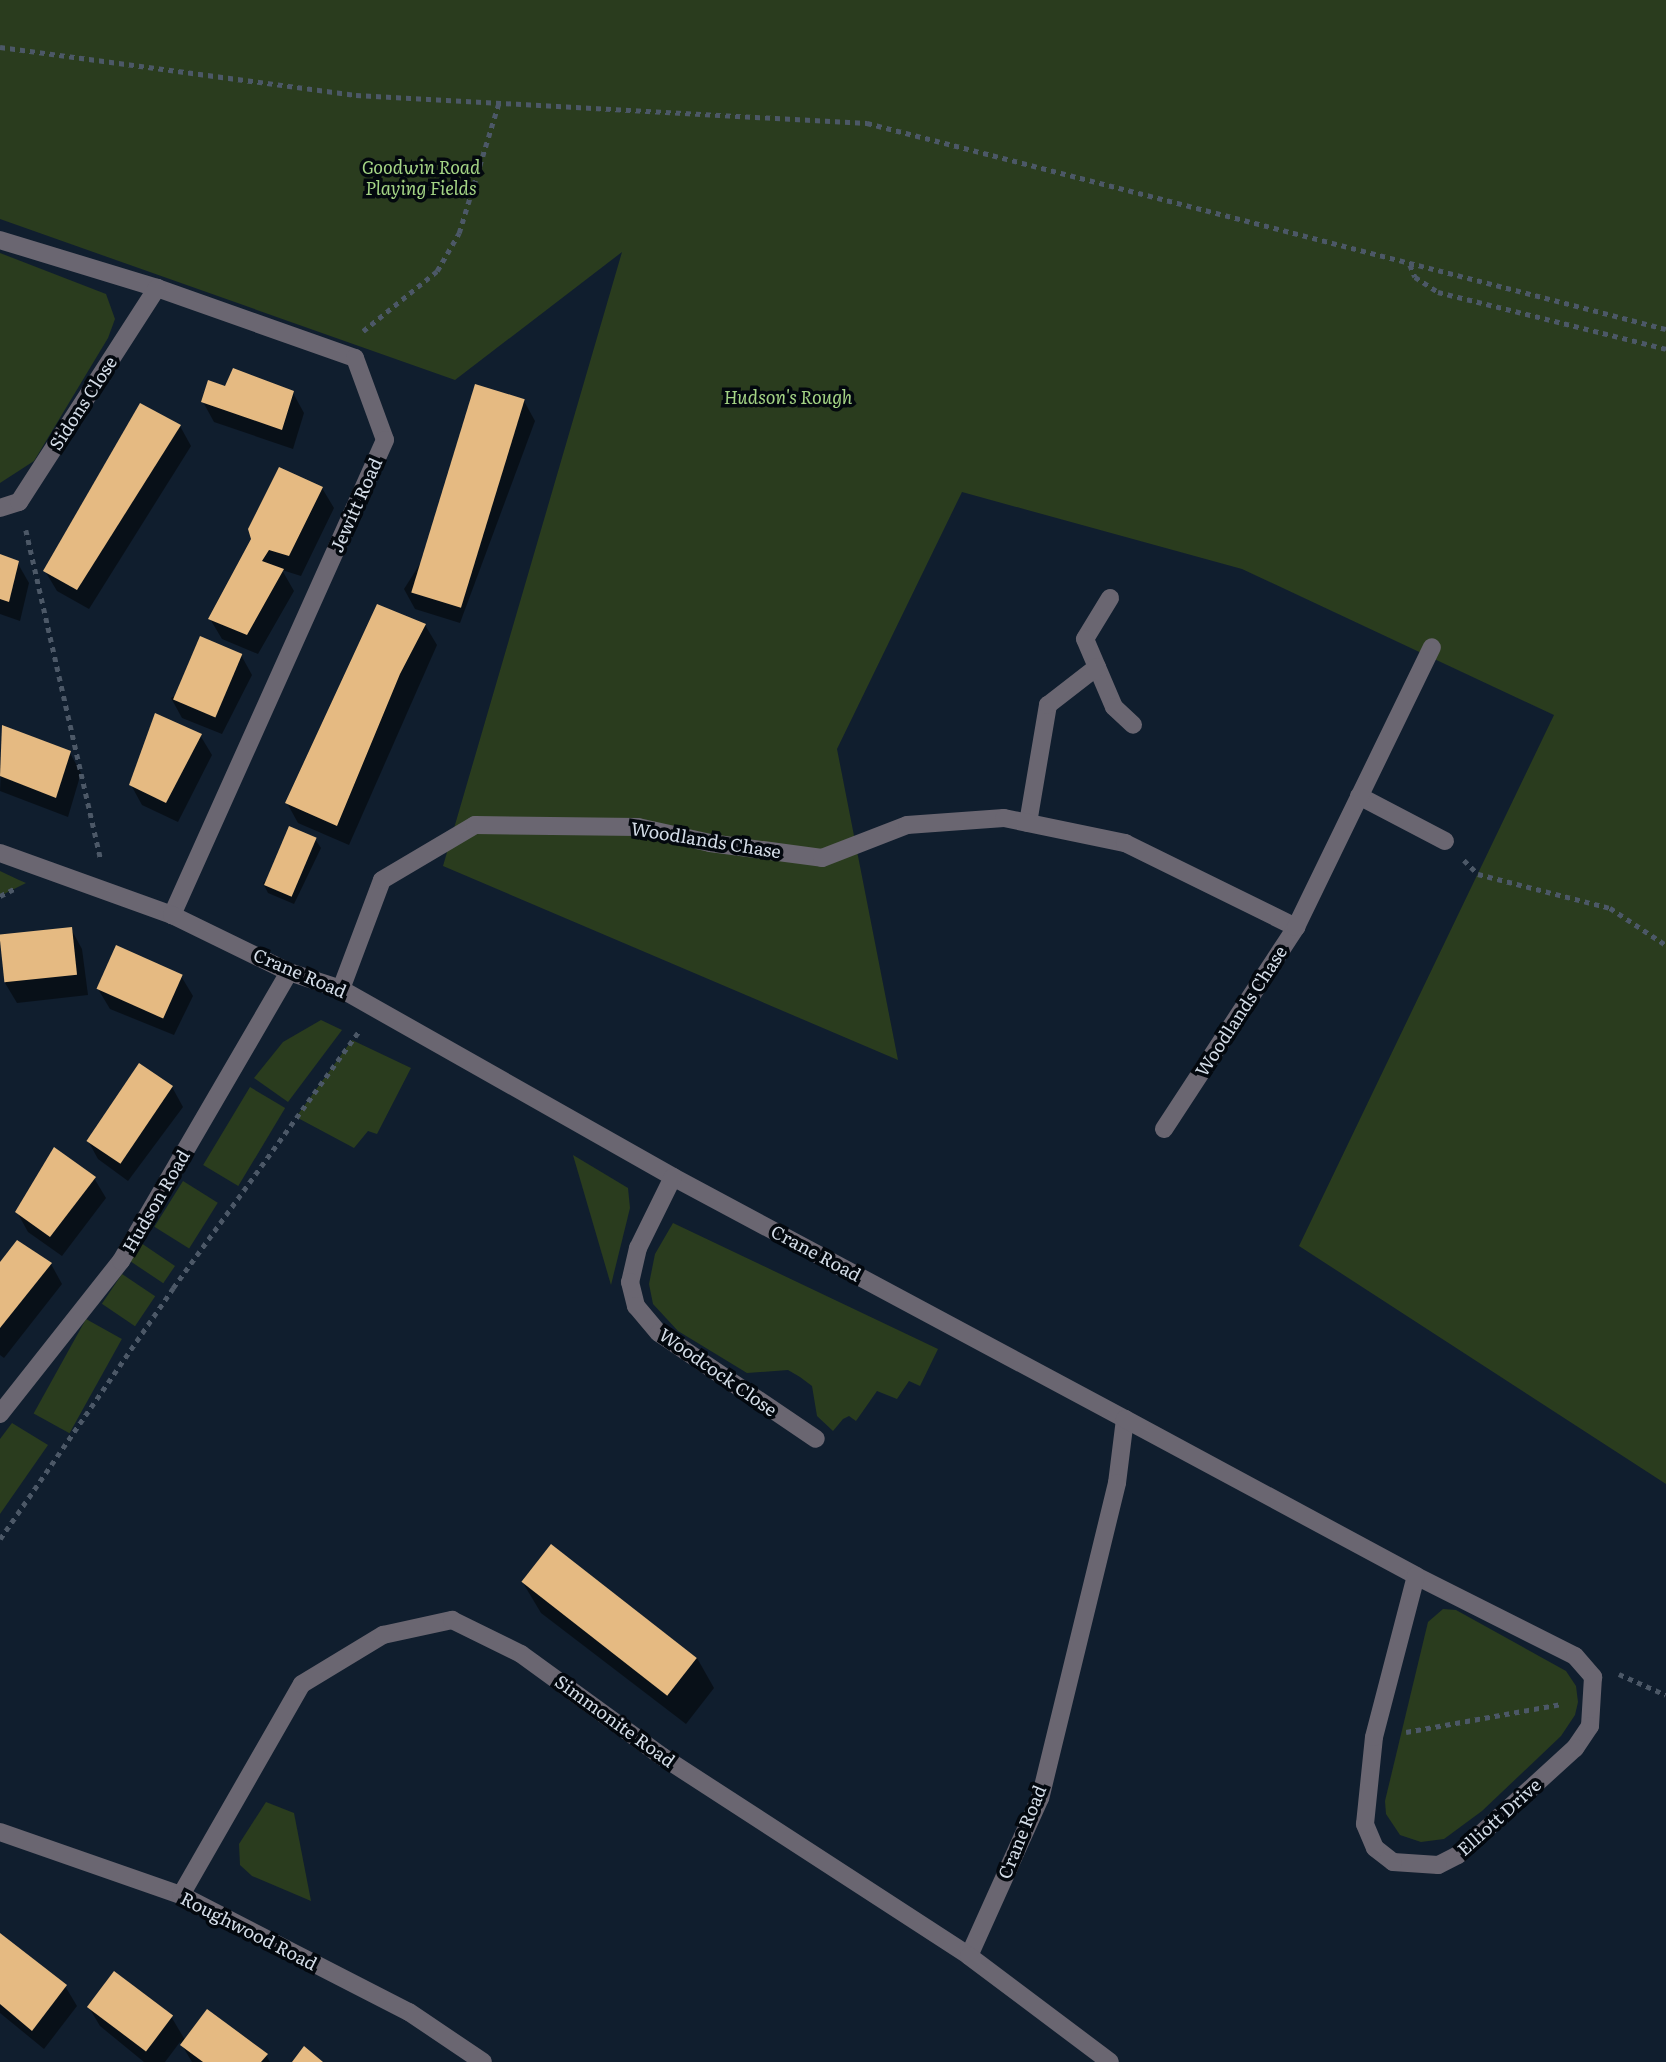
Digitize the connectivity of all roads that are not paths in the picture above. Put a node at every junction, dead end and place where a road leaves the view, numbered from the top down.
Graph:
1 (0, 240) edge
2 (157, 288) junction
3 (0, 508) edge
4 (1110, 598) dead end
5 (1432, 647) dead end
6 (1097, 667) junction
7 (1133, 725) dead end
8 (1359, 796) junction
9 (1028, 823) junction
10 (1445, 841) road end
11 (0, 853) edge
12 (172, 915) junction
13 (1296, 927) junction
14 (289, 972) junction
15 (341, 989) junction
16 (1164, 1129) dead end
17 (673, 1177) junction
18 (0, 1414) edge
19 (1125, 1419) junction
20 (816, 1439) dead end
21 (1416, 1576) junction
22 (0, 1832) edge
23 (181, 1895) junction
24 (969, 1956) junction
25 (483, 2062) edge
26 (1110, 2062) edge

1 - 2 street
2 - 3 street, Sidons Close
2 - 12 street, Jewitt Road
4 - 6 street
5 - 8 street, Woodlands Chase
6 - 7 street
6 - 9 street
8 - 10 street
8 - 13 street, Woodlands Chase
9 - 13 street, Woodlands Chase
9 - 15 street, Woodlands Chase
11 - 12 street, Crane Road
12 - 14 street, Crane Road
13 - 16 street, Woodlands Chase
14 - 15 street, Crane Road
14 - 18 street, Hudson Road
15 - 17 street, Crane Road
17 - 19 street, Crane Road
17 - 20 street, Woodcock Close
19 - 21 street, Elliott Drive
19 - 24 street, Crane Road
21 - 21 street, Elliott Drive
22 - 23 street, Roughwood Road
23 - 24 street, Simmonite Road
23 - 25 street, Roughwood Road
24 - 26 street, Simmonite Road

